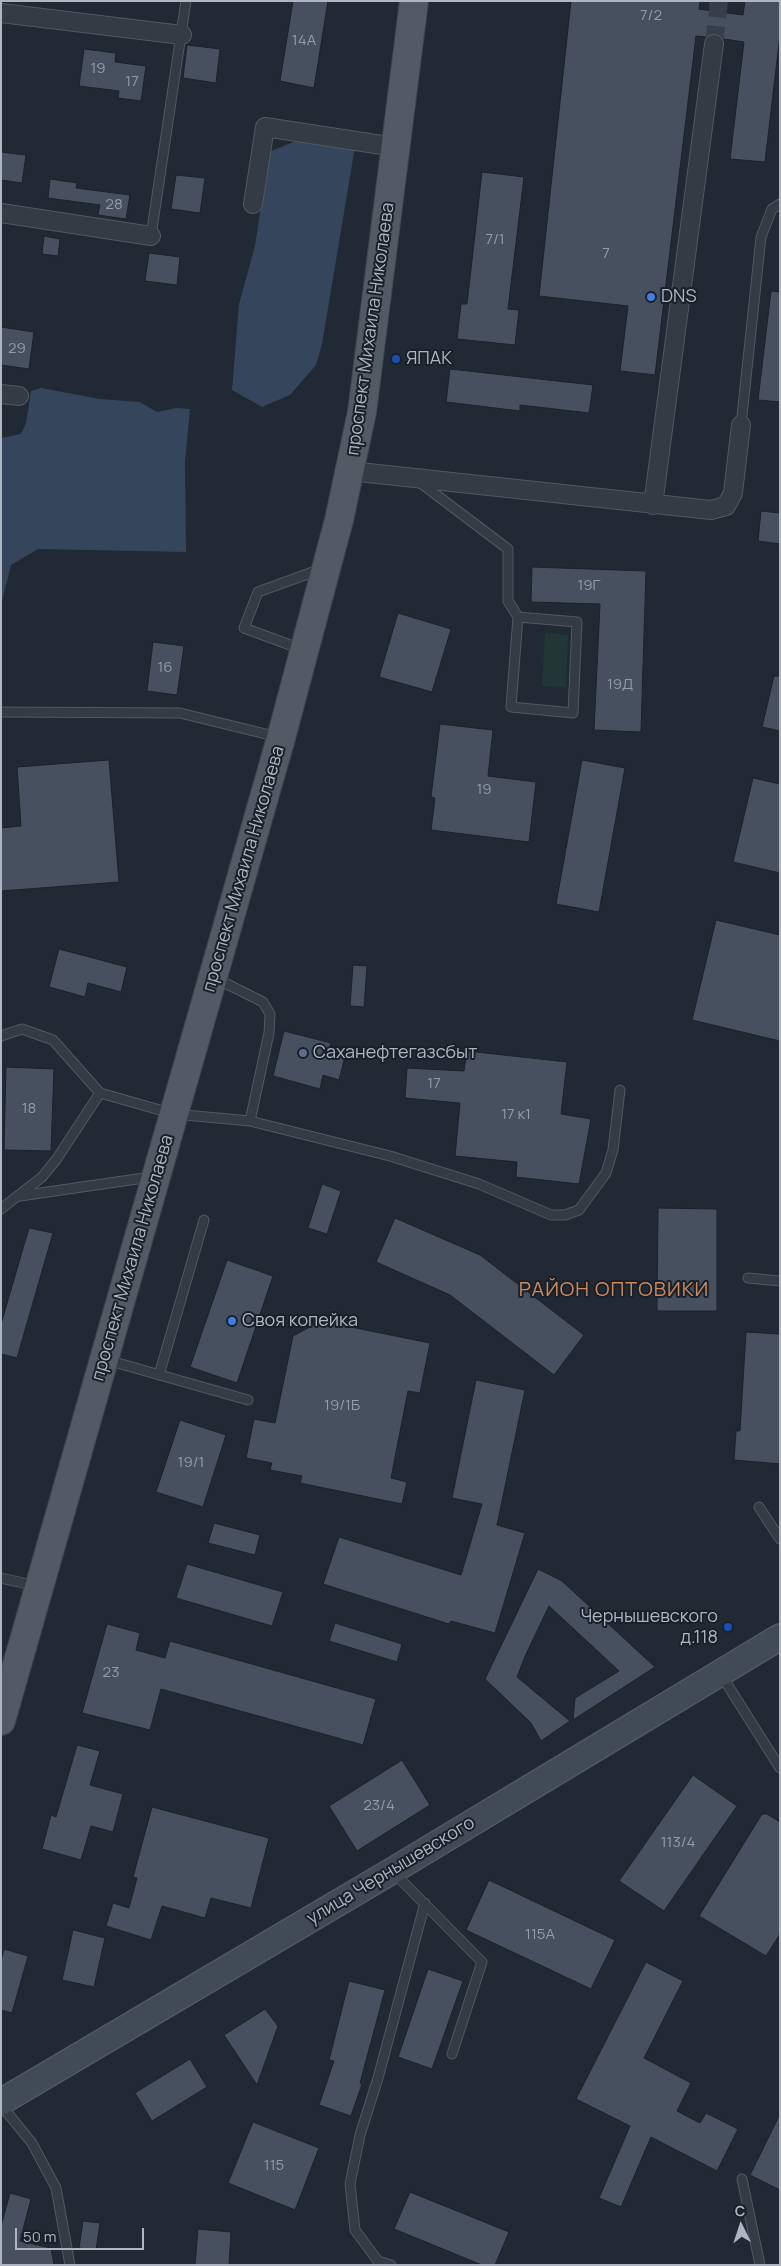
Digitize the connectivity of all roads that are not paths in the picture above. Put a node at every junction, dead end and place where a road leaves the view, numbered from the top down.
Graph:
1 (186, 1) edge
2 (414, 1) edge
3 (1, 13) edge
4 (182, 36) junction
5 (714, 44) tunnel mouth
6 (395, 147) junction
7 (253, 204) dead end
8 (780, 204) edge
9 (1, 213) edge
10 (151, 236) joint
11 (1, 394) edge
12 (19, 396) dead end
13 (741, 425) joint
14 (350, 471) junction
15 (414, 478) junction
16 (653, 505) junction
17 (326, 567) junction
18 (518, 617) junction
19 (305, 650) junction
20 (1, 712) edge
21 (281, 738) junction
22 (213, 977) junction
23 (1, 1036) edge
24 (620, 1090) dead end
25 (100, 1093) junction
26 (174, 1114) junction
27 (250, 1121) junction
28 (156, 1176) junction
29 (18, 1196) junction
30 (1, 1209) edge
31 (204, 1220) dead end
32 (748, 1278) dead end
33 (780, 1281) edge
34 (104, 1360) junction
35 (159, 1375) junction
36 (248, 1400) dead end
37 (759, 1507) dead end
38 (780, 1539) edge
39 (1, 1578) edge
40 (39, 1587) junction
41 (780, 1637) edge
42 (720, 1673) junction
43 (1, 1721) edge
44 (780, 1768) edge
45 (392, 1871) junction
46 (425, 1903) junction
47 (452, 2054) dead end
48 (1, 2103) edge
49 (742, 2179) dead end
50 (70, 2265) edge
51 (391, 2265) edge
52 (760, 2265) edge

1 - 4 lane
2 - 6 main road, проспект Михаила Николаева
3 - 4 street
4 - 10 lane
5 - 16 street
6 - 7 street
6 - 14 main road, проспект Михаила Николаева
8 - 13 lane
9 - 10 street
11 - 12 street
13 - 16 street
14 - 15 street
14 - 17 main road, проспект Михаила Николаева
15 - 16 street
15 - 18 lane
17 - 19 main road, проспект Михаила Николаева
17 - 19 lane
18 - 18 lane
19 - 21 main road, проспект Михаила Николаева
20 - 21 lane
21 - 22 main road, проспект Михаила Николаева
22 - 26 main road, проспект Михаила Николаева
22 - 27 lane
23 - 25 lane
24 - 27 lane
25 - 26 lane
25 - 29 lane
26 - 27 lane
26 - 28 main road, проспект Михаила Николаева
28 - 29 lane
28 - 34 main road, проспект Михаила Николаева
29 - 30 lane
31 - 35 lane
32 - 33 lane
34 - 35 lane
34 - 40 main road, проспект Михаила Николаева
35 - 36 lane
37 - 38 lane
39 - 40 lane
40 - 43 main road, проспект Михаила Николаева
41 - 42 main road, улица Чернышевского
42 - 44 lane
42 - 45 main road, улица Чернышевского
45 - 46 lane
45 - 48 main road, улица Чернышевского
46 - 47 lane
46 - 51 lane
48 - 50 lane
49 - 52 lane

